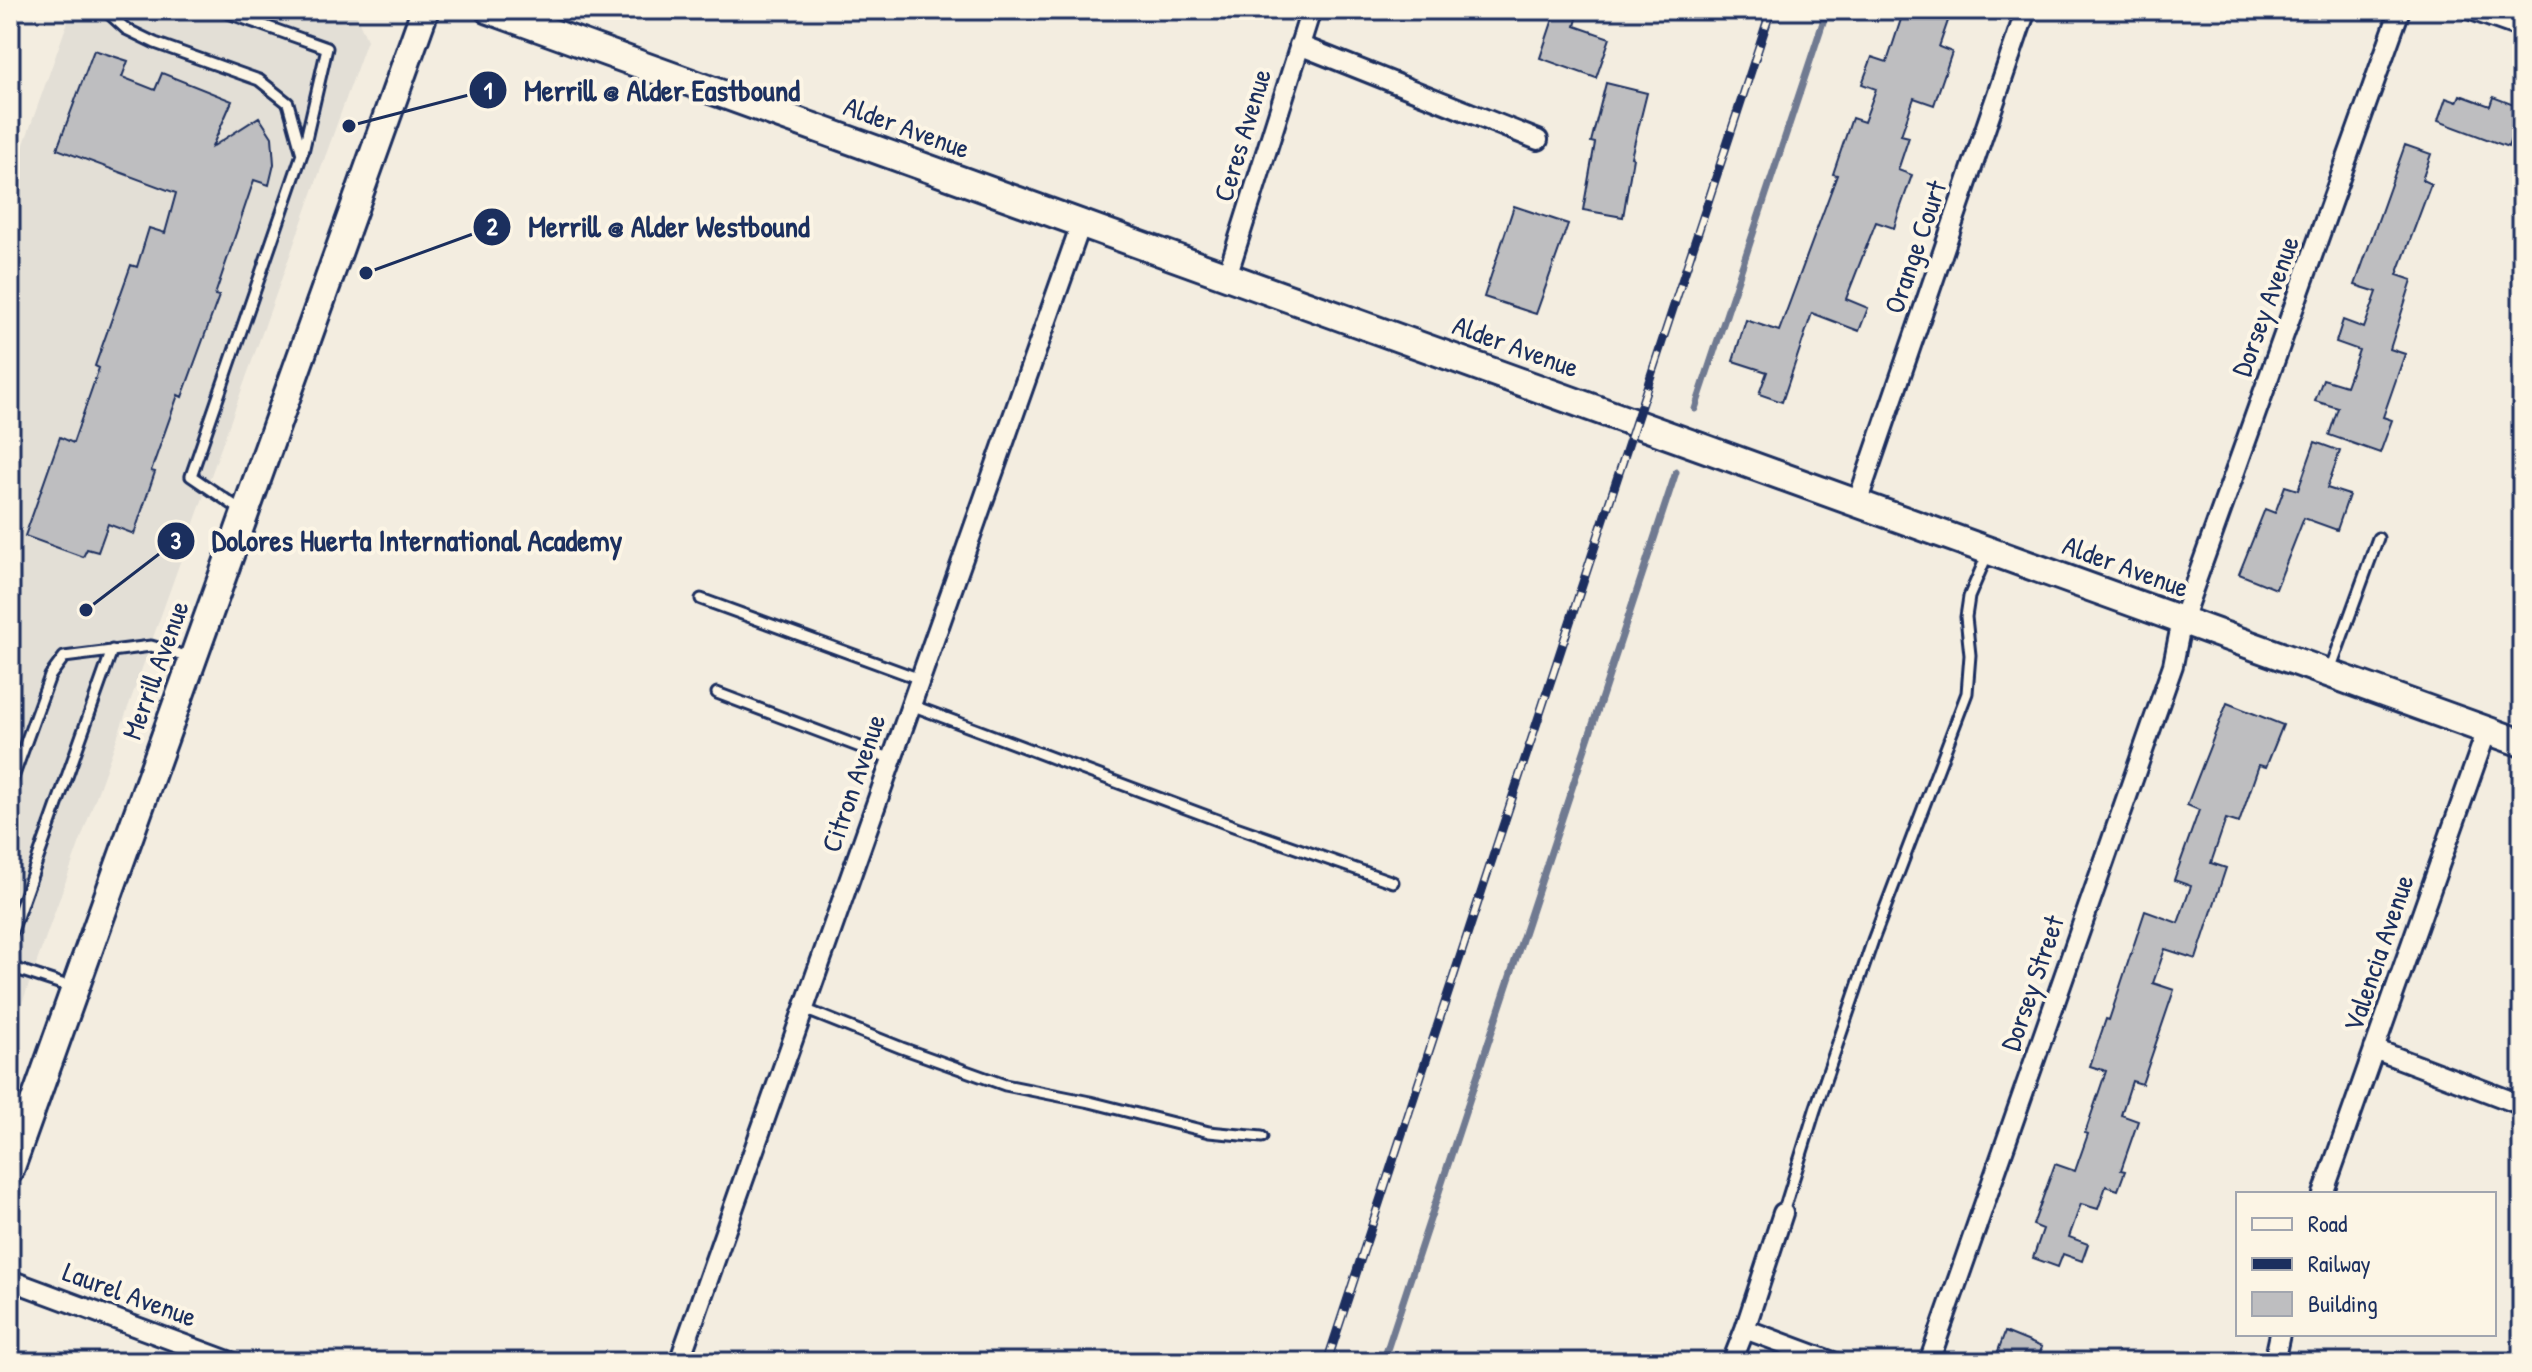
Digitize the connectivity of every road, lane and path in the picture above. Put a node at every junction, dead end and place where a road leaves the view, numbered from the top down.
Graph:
1 (105, 10) edge
2 (220, 10) edge
3 (425, 10) edge
4 (489, 10) edge
5 (1311, 10) edge
6 (2026, 10) edge
7 (2400, 10) edge
8 (2471, 10) edge
9 (2522, 28) edge
10 (1299, 45) junction
11 (1538, 140) dead end
12 (302, 154) junction
13 (1081, 224) junction
14 (1227, 276) junction
15 (1857, 503) junction
16 (246, 514) junction
17 (2378, 538) dead end
18 (1989, 551) junction
19 (701, 599) dead end
20 (2182, 620) junction
21 (112, 650) junction
22 (193, 658) junction
23 (2328, 673) junction
24 (920, 679) junction
25 (717, 693) dead end
26 (911, 705) junction
27 (2487, 730) junction
28 (2522, 743) edge
29 (892, 759) junction
30 (10, 786) edge
31 (1393, 882) dead end
32 (10, 937) edge
33 (10, 967) edge
34 (74, 988) junction
35 (804, 1009) junction
36 (2374, 1049) junction
37 (2522, 1105) edge
38 (1262, 1137) dead end
39 (10, 1170) edge
40 (2324, 1192) edge
41 (1783, 1213) joint
42 (10, 1280) edge
43 (1745, 1329) junction
44 (2280, 1336) edge
45 (231, 1362) edge
46 (679, 1362) edge
47 (1732, 1362) edge
48 (1833, 1362) edge
49 (1929, 1362) edge
50 (2274, 1362) edge

1 - 12 lane
2 - 12 lane
3 - 16 main road, Merrill Avenue
4 - 13 main road, Alder Avenue
5 - 10 street, Ceres Avenue
6 - 15 street, Orange Court
7 - 20 street, Dorsey Avenue
8 - 9 street
10 - 11 street
10 - 14 street, Ceres Avenue
12 - 16 lane
13 - 14 main road, Alder Avenue
13 - 24 street, Citron Avenue
14 - 15 main road, Alder Avenue
15 - 18 main road, Alder Avenue
16 - 22 main road, Merrill Avenue
17 - 23 lane
18 - 20 main road, Alder Avenue
18 - 41 lane
19 - 24 lane
20 - 23 main road, Alder Avenue
20 - 49 street, Dorsey Street
21 - 22 lane
21 - 30 lane
21 - 32 lane
22 - 34 main road, Merrill Avenue
23 - 27 main road, Alder Avenue
24 - 26 street, Citron Avenue
25 - 29 lane
26 - 29 street, Citron Avenue
26 - 31 lane
27 - 28 main road, Alder Avenue
27 - 36 street, Valencia Avenue
29 - 35 street, Citron Avenue
33 - 34 lane
34 - 39 main road, Merrill Avenue
35 - 38 lane
35 - 46 street, Citron Avenue
36 - 37 street
36 - 40 street, Valencia Avenue
41 - 43 street
42 - 45 street, Laurel Avenue
43 - 47 street
43 - 48 street
44 - 50 street

